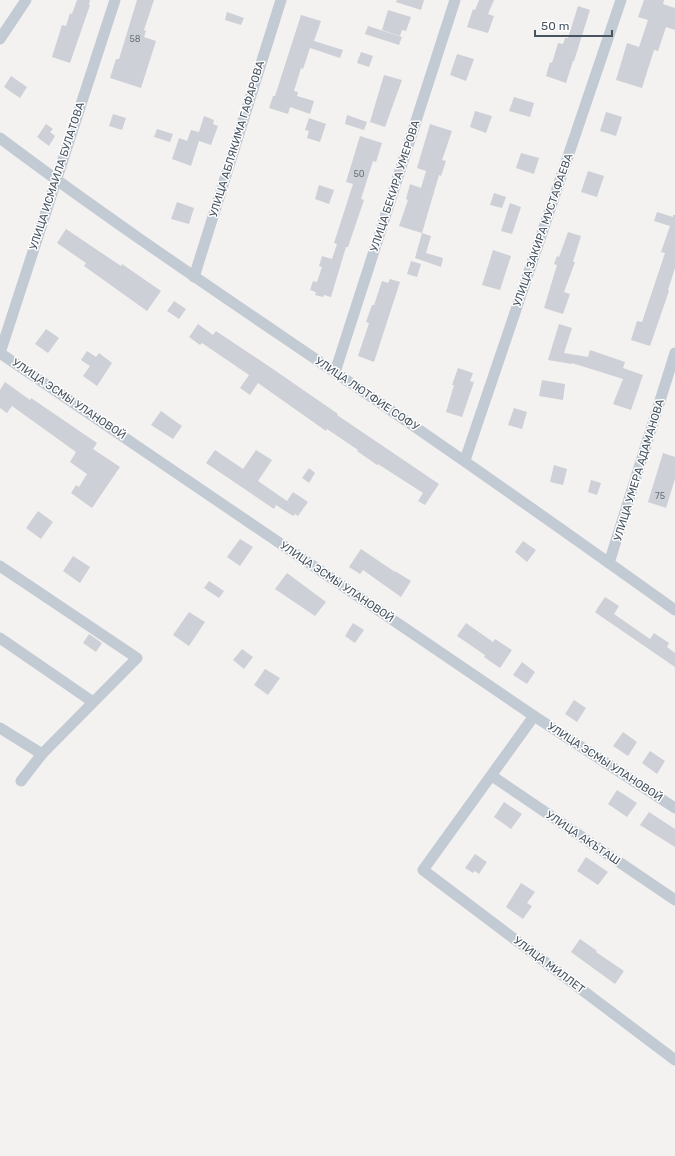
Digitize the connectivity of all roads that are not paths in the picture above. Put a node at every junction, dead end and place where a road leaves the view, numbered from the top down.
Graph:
1 (26, 0) edge
2 (115, 0) edge
3 (281, 0) edge
4 (455, 0) edge
5 (620, 0) edge
6 (0, 39) edge
7 (0, 138) edge
8 (56, 180) junction
9 (194, 277) junction
10 (0, 353) edge
11 (675, 353) edge
12 (335, 372) junction
13 (465, 460) junction
14 (610, 563) junction
15 (0, 566) edge
16 (675, 610) edge
17 (0, 638) edge
18 (94, 702) junction
19 (534, 716) junction
20 (0, 728) edge
21 (42, 754) junction
22 (492, 776) junction
23 (21, 781) dead end
24 (675, 808) edge
25 (675, 900) edge
26 (675, 1060) edge

1 - 6 street
2 - 8 street, УЛИЦА ИСМАИЛА БУЛАТОВА
3 - 9 street, УЛИЦА АБЛЯКИМА ГАФАРОВА
4 - 12 street, УЛИЦА БЕКИРА УМЕРОВА
5 - 13 street, УЛИЦА ЗАКИРА МУСТАФАЕВА
7 - 8 street, УЛИЦА ЛЮТФИЕ СОФУ
8 - 9 street, УЛИЦА ЛЮТФИЕ СОФУ
8 - 10 street, УЛИЦА ИСМАИЛА БУЛАТОВА
9 - 12 street, УЛИЦА ЛЮТФИЕ СОФУ
10 - 19 street, УЛИЦА ЭСМЫ УЛАНОВОЙ
11 - 14 street, УЛИЦА УМЕРА АДАМАНОВА
12 - 13 street, УЛИЦА ЛЮТФИЕ СОФУ
13 - 14 street, УЛИЦА ЛЮТФИЕ СОФУ
14 - 16 street, УЛИЦА ЛЮТФИЕ СОФУ
15 - 18 street
17 - 18 street
18 - 21 street
19 - 22 street
19 - 24 street, УЛИЦА ЭСМЫ УЛАНОВОЙ
20 - 21 street
21 - 23 street
22 - 25 street, УЛИЦА АКЪТАШ
22 - 26 street, УЛИЦА МИЛЛЕТ

